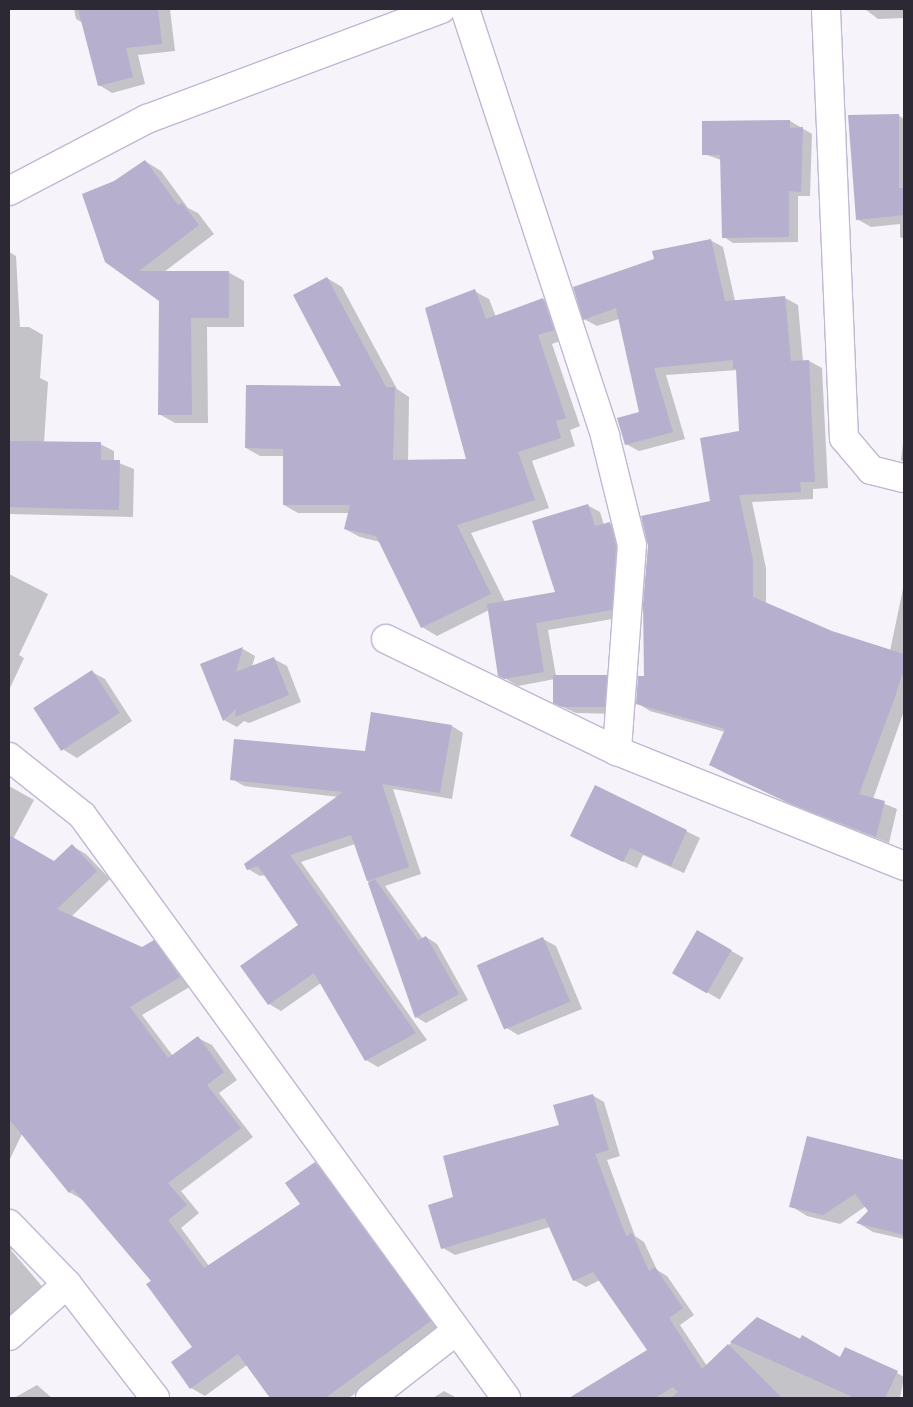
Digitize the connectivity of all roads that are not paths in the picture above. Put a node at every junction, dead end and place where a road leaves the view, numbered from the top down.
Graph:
1 (441, 9) edge
2 (465, 9) edge
3 (826, 9) edge
4 (9, 191) edge
5 (904, 478) edge
6 (386, 639) dead end
7 (617, 751) junction
8 (9, 757) edge
9 (904, 866) edge
10 (9, 1224) edge
11 (68, 1284) junction
12 (456, 1331) junction
13 (9, 1336) edge
14 (154, 1398) edge
15 (370, 1398) edge
16 (506, 1398) edge

1 - 4 street
2 - 7 street
3 - 5 street
6 - 7 street
7 - 9 street
8 - 12 street
10 - 11 street
11 - 13 street
11 - 14 street
12 - 15 street
12 - 16 street

